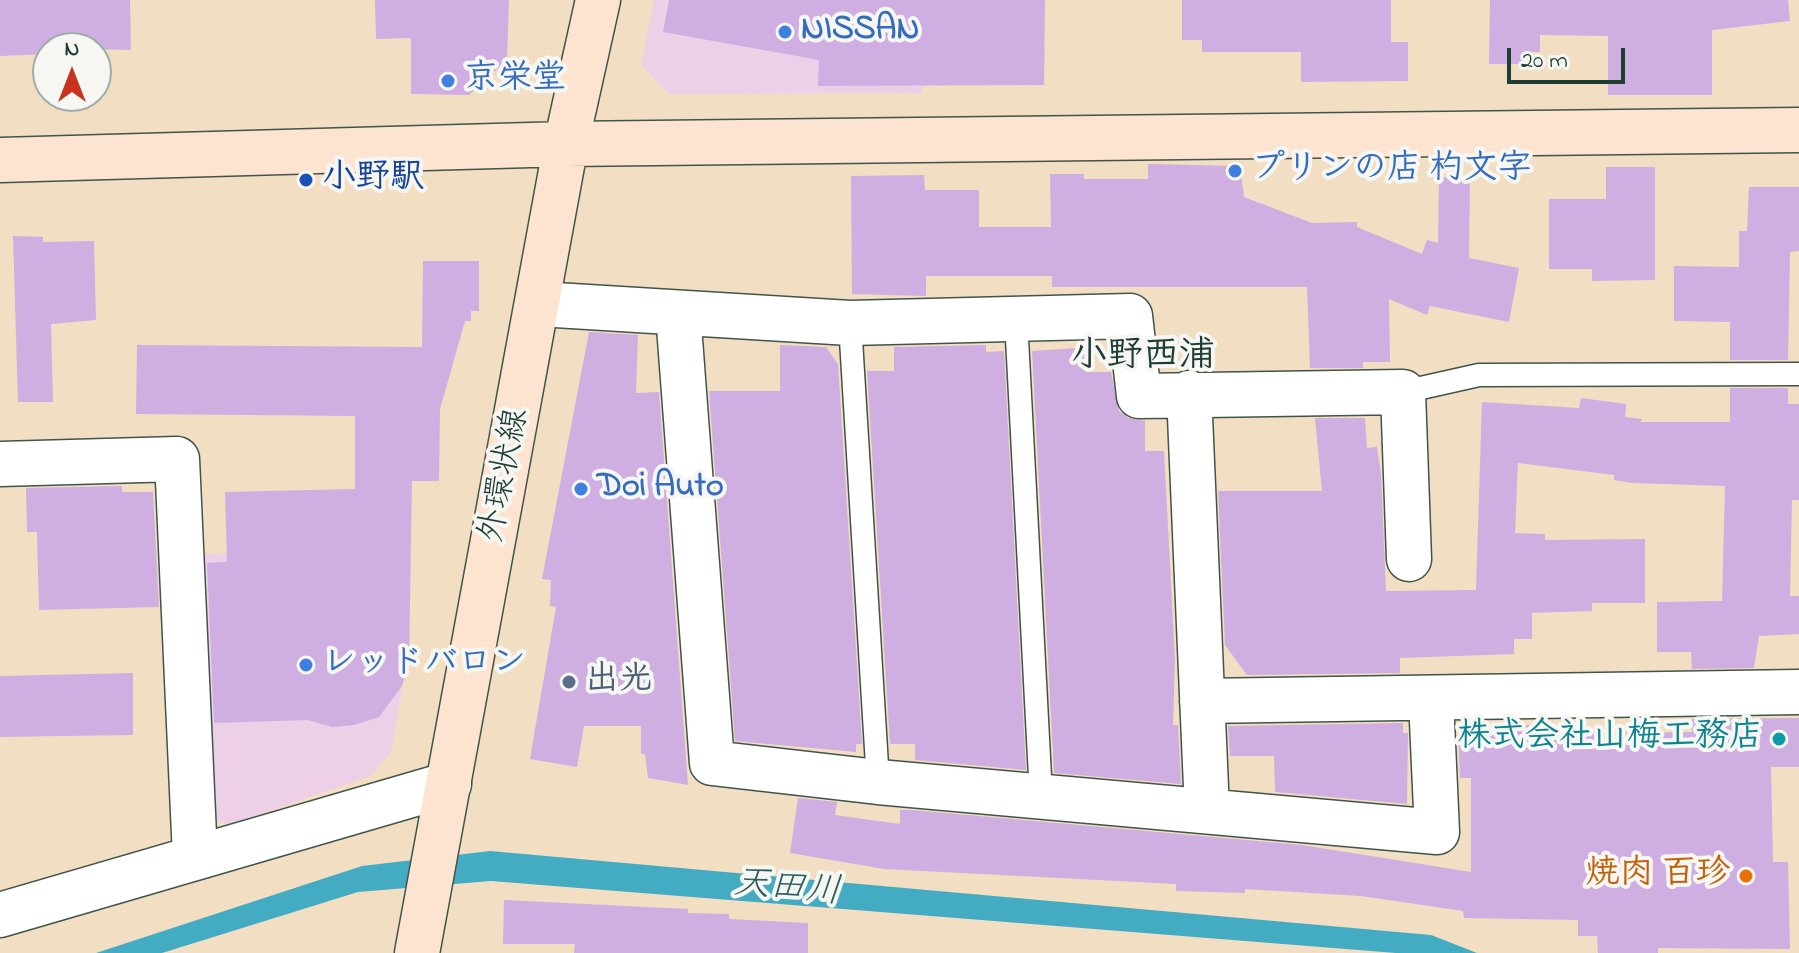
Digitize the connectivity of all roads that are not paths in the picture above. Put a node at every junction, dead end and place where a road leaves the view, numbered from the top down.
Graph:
1 (598, 0) edge
2 (1799, 130) edge
3 (566, 144) junction
4 (0, 160) edge
5 (539, 304) junction
6 (678, 313) junction
7 (1016, 319) junction
8 (850, 323) junction
9 (1799, 374) edge
10 (1403, 392) junction
11 (1189, 393) junction
12 (0, 464) edge
13 (1409, 559) dead end
14 (1799, 692) edge
15 (1431, 699) junction
16 (1202, 701) junction
17 (878, 782) junction
18 (449, 784) junction
19 (1041, 796) junction
20 (1207, 811) junction
21 (195, 857) junction
22 (0, 915) edge
23 (420, 937) edge

1 - 3 street, 外環状線
2 - 3 street
3 - 4 street
3 - 5 street, 外環状線
5 - 6 street
5 - 18 street, 外環状線
6 - 8 street
6 - 17 street
7 - 8 street
7 - 11 street
7 - 19 lane
8 - 17 lane
9 - 10 lane
10 - 11 street
10 - 13 street
11 - 16 street
12 - 21 street
14 - 15 street
15 - 16 street
15 - 20 street
16 - 20 street
17 - 19 street
18 - 21 street
18 - 23 street, 外環状線
19 - 20 street
21 - 22 street

